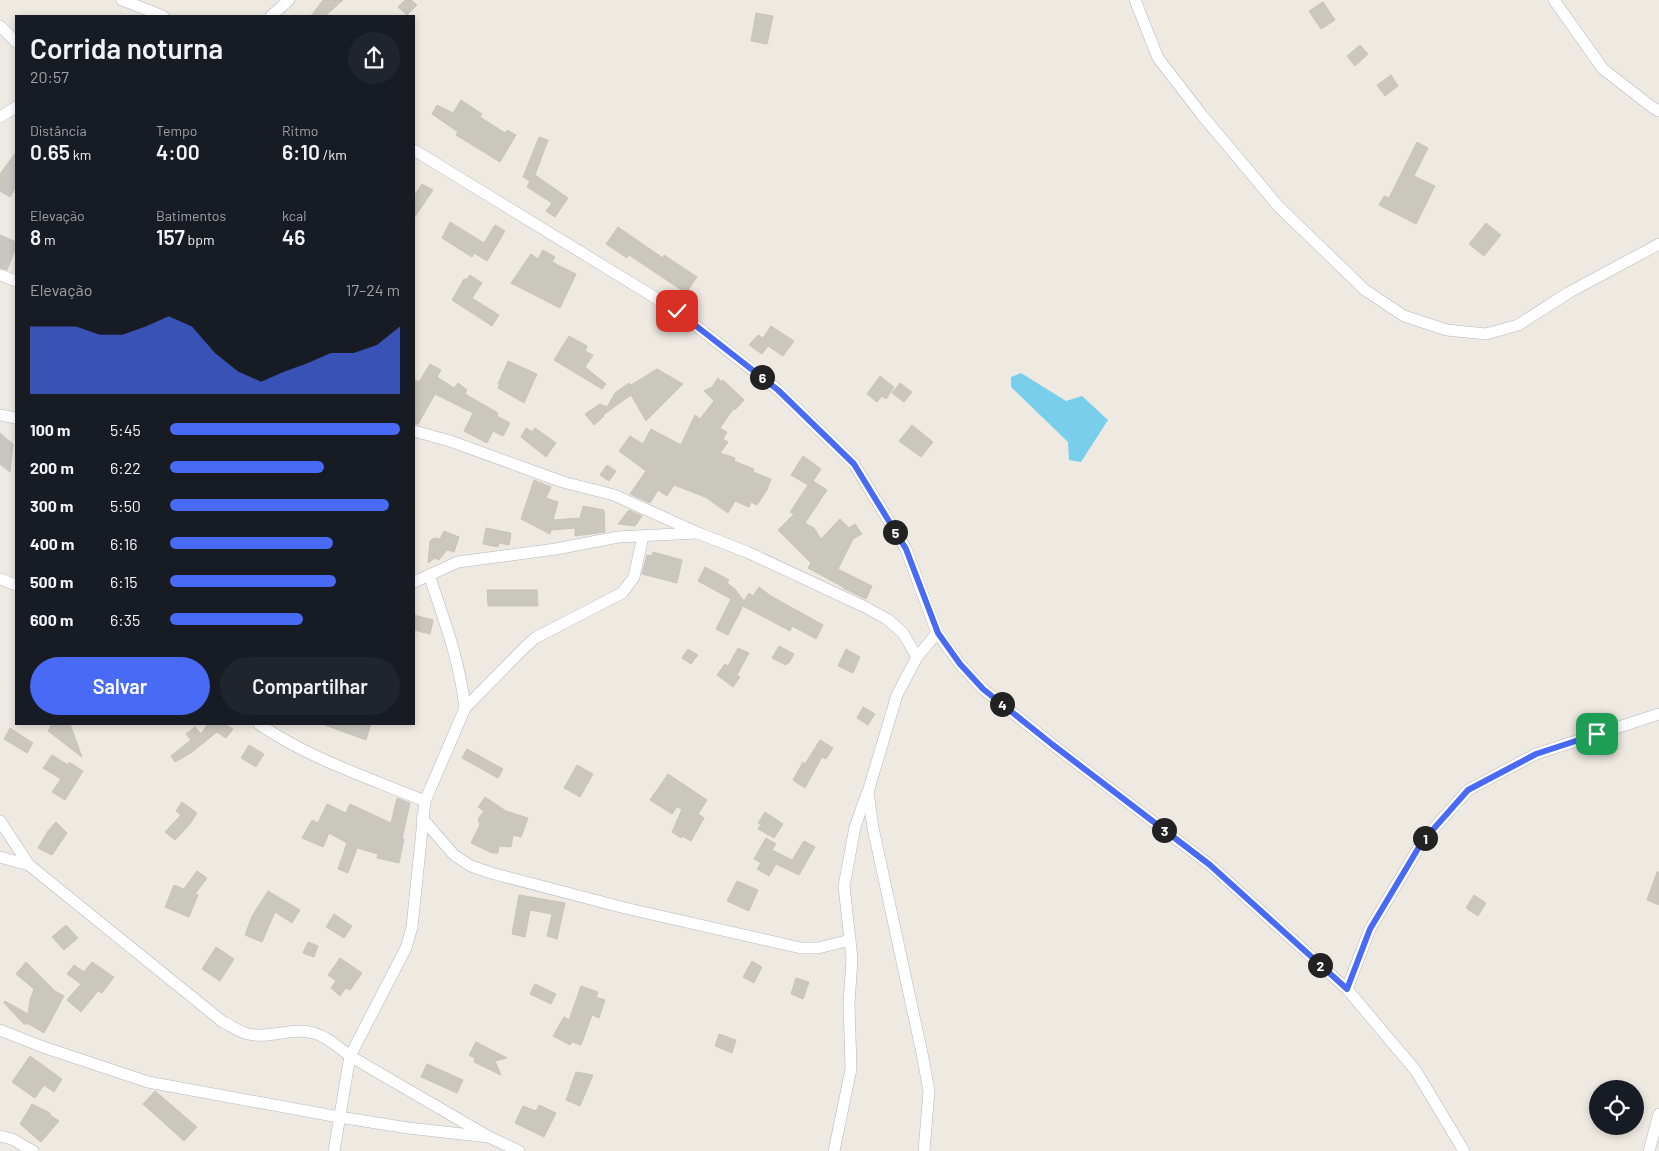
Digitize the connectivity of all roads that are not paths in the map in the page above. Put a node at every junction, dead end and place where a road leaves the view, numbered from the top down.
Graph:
1 (122, 0) edge
2 (289, 0) edge
3 (1134, 0) edge
4 (1554, 0) edge
5 (160, 15) edge
6 (271, 15) edge
7 (0, 26) edge
8 (15, 41) edge
9 (15, 108) edge
10 (1659, 111) edge
11 (0, 117) edge
12 (415, 151) edge
13 (1659, 244) edge
14 (0, 275) edge
15 (15, 281) edge
16 (0, 415) edge
17 (15, 418) edge
18 (415, 431) edge
19 (698, 533) junction
20 (643, 536) junction
21 (429, 575) junction
22 (0, 579) edge
23 (415, 582) edge
24 (15, 585) edge
25 (938, 633) junction
26 (917, 657) junction
27 (465, 708) junction
28 (1659, 714) edge
29 (260, 725) edge
30 (868, 792) junction
31 (424, 801) junction
32 (422, 818) junction
33 (0, 821) edge
34 (0, 857) edge
35 (29, 865) junction
36 (850, 940) junction
37 (1347, 989) junction
38 (0, 1030) edge
39 (350, 1056) junction
40 (1659, 1114) edge
41 (339, 1117) junction
42 (0, 1136) edge
43 (489, 1137) junction
44 (33, 1151) edge
45 (334, 1151) edge
46 (519, 1151) edge
47 (834, 1151) edge
48 (924, 1151) edge
49 (1464, 1151) edge
50 (1649, 1151) edge

1 - 5 street
2 - 6 street
3 - 13 street
4 - 10 street
7 - 8 street
9 - 11 street
12 - 25 street
14 - 15 street
16 - 17 street
18 - 19 street
19 - 20 street
19 - 26 street
20 - 21 street
20 - 27 street
21 - 23 street
21 - 27 street
22 - 24 street
25 - 26 street
25 - 37 street
26 - 30 street
27 - 31 street
28 - 37 street
29 - 31 street
30 - 36 street
30 - 48 street
31 - 32 street
32 - 36 street
32 - 39 street
33 - 35 street
34 - 35 street
35 - 39 street
36 - 47 street
37 - 49 street
38 - 41 street
39 - 41 street
39 - 43 street
40 - 50 street
41 - 43 street
41 - 45 street
42 - 44 street
43 - 46 street

